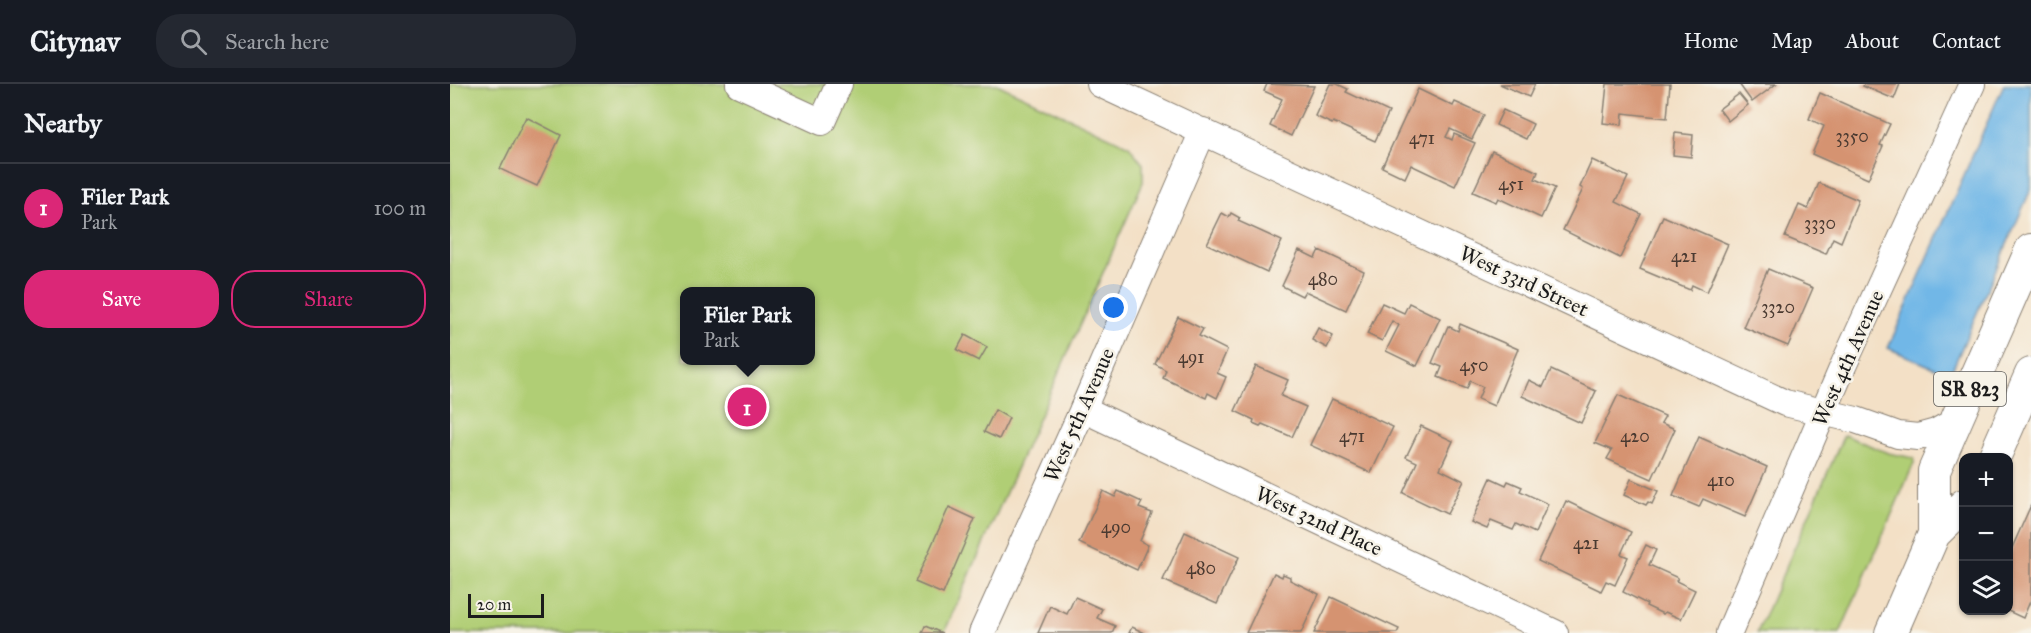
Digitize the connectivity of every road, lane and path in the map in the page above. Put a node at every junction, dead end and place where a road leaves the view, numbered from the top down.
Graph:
1 (739, 84) edge
2 (839, 84) edge
3 (1100, 84) edge
4 (1972, 84) edge
5 (1203, 131) junction
6 (2031, 250) edge
7 (2031, 374) edge
8 (1083, 409) junction
9 (1823, 412) junction
10 (1957, 420) junction
11 (2021, 423) edge
12 (1998, 453) edge
13 (1962, 507) edge
14 (1934, 534) junction
15 (982, 633) edge
16 (1555, 633) edge
17 (1729, 633) edge
18 (1891, 633) edge

1 - 2 street
3 - 5 street, West 33rd Street
4 - 9 street, West 4th Avenue
5 - 8 street, West 5th Avenue
5 - 9 street, West 33rd Street
6 - 10 main road, SR 823
7 - 11 main road, SR 823
8 - 15 street, West 5th Avenue
8 - 16 street, West 32nd Place
9 - 10 street, West 33rd Street
9 - 17 street, West 4th Avenue
10 - 14 main road, SR 823
11 - 12 main road, SR 823
13 - 14 main road, SR 823
14 - 18 main road, SR 823

